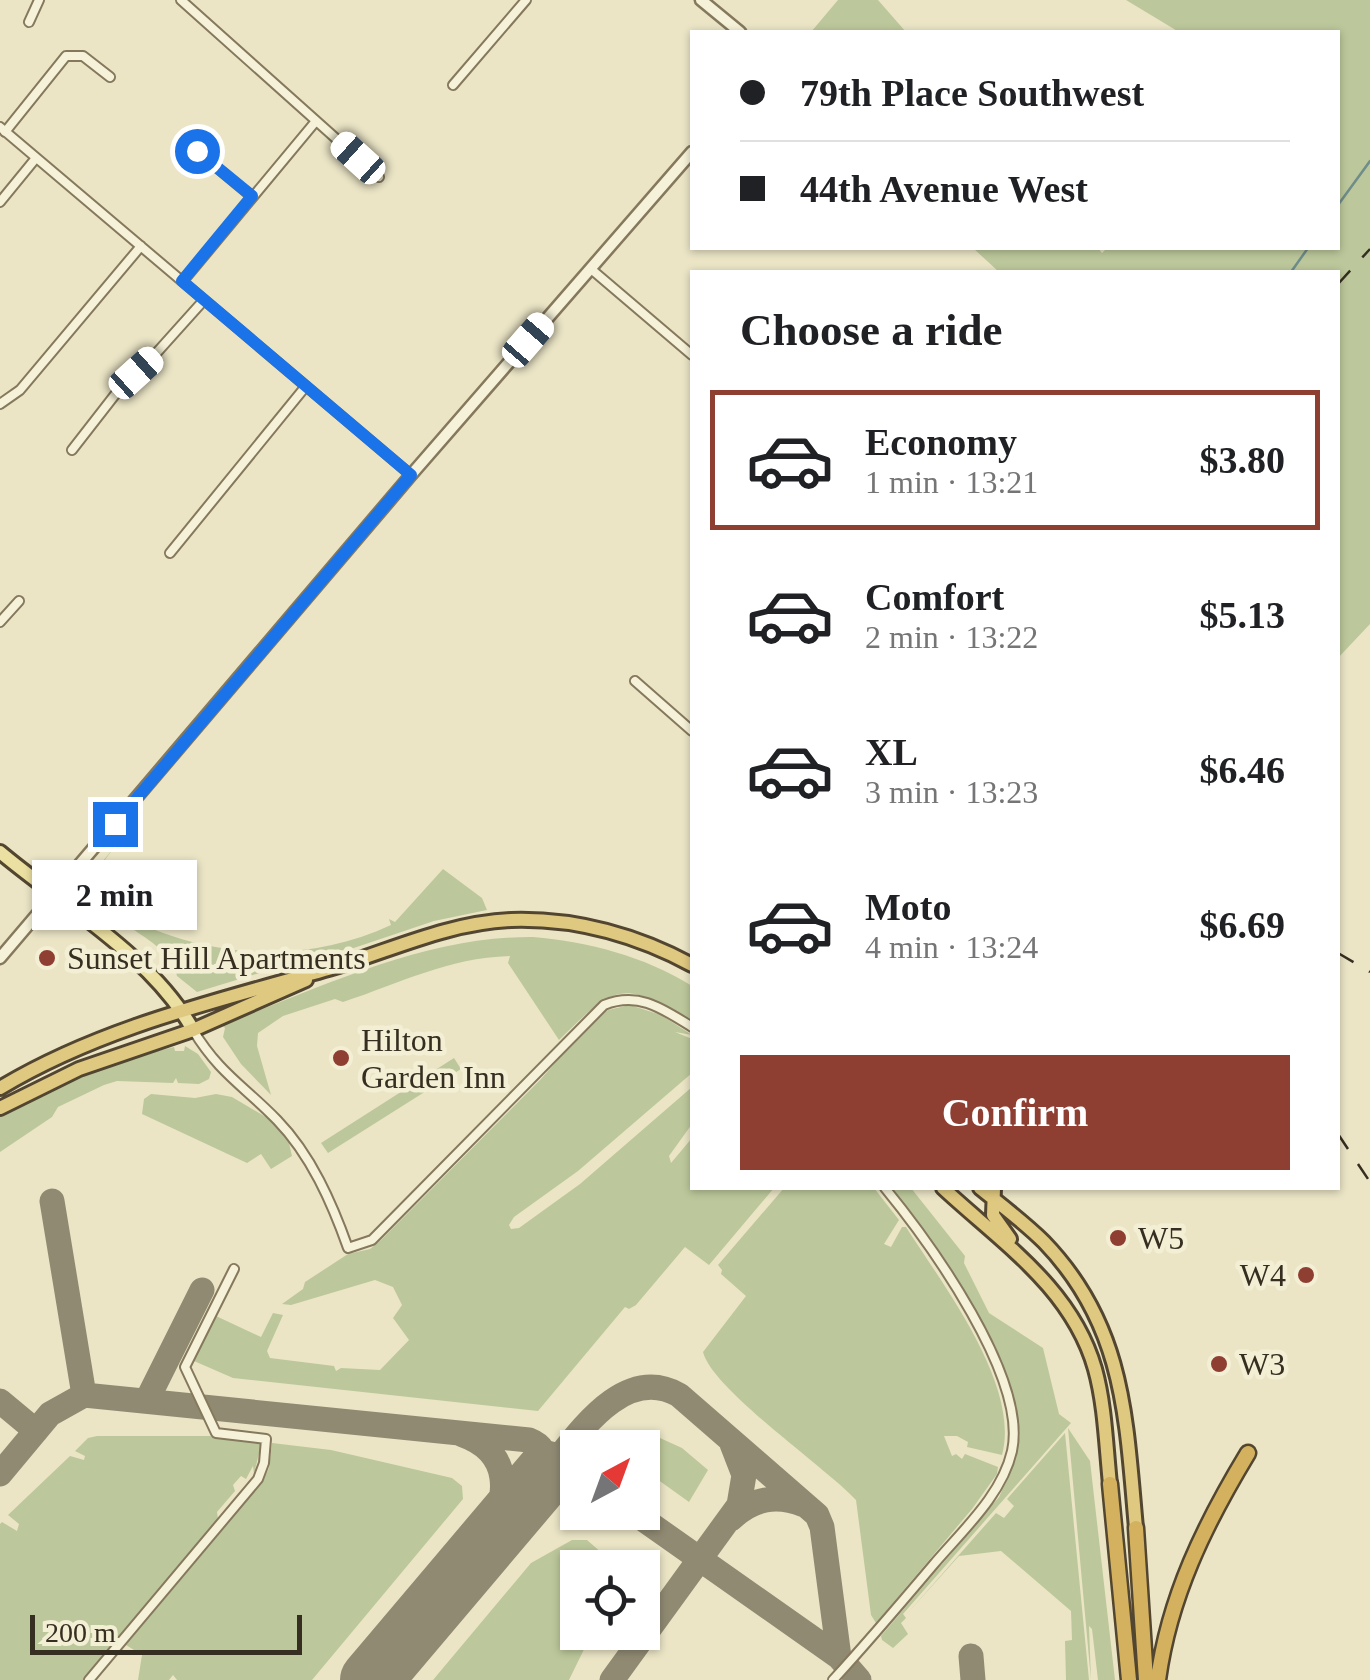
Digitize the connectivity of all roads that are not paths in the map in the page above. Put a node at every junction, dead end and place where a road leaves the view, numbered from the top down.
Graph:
1 (39, 0) edge
2 (181, 0) edge
3 (526, 0) edge
4 (701, 0) edge
5 (30, 22) dead end
6 (738, 30) edge
7 (110, 77) dead end
8 (453, 86) dead end
9 (316, 121) junction
10 (3, 129) edge
11 (197, 151) dead end
12 (690, 154) edge
13 (36, 158) junction
14 (379, 177) dead end
15 (252, 196) junction
16 (0, 202) edge
17 (141, 246) junction
18 (590, 269) junction
19 (182, 281) junction
20 (204, 300) junction
21 (690, 353) edge
22 (306, 386) junction
23 (0, 404) edge
24 (72, 450) dead end
25 (411, 475) junction
26 (170, 552) dead end
27 (18, 601) dead end
28 (0, 622) edge
29 (634, 681) dead end
30 (690, 729) edge
31 (0, 852) edge
32 (54, 896) junction
33 (0, 958) edge
34 (690, 964) edge
35 (336, 966) junction
36 (181, 1009) junction
37 (690, 1026) edge
38 (192, 1030) junction
39 (0, 1088) edge
40 (0, 1108) edge
41 (886, 1190) edge
42 (945, 1190) edge
43 (988, 1191) edge
44 (234, 1269) dead end
45 (1042, 1276) junction
46 (1248, 1453) dead end
47 (1110, 1484) joint
48 (1136, 1528) joint
49 (89, 1680) edge
50 (834, 1680) edge
51 (1129, 1680) edge
52 (1146, 1680) edge
53 (1158, 1680) edge

1 - 5 street
2 - 9 street
3 - 8 street
4 - 6 street
7 - 10 street
9 - 14 street
9 - 15 street
10 - 13 street
11 - 15 street
12 - 18 street
13 - 16 street
13 - 17 street
15 - 19 street
17 - 19 street
17 - 23 street
18 - 21 street
18 - 25 street
19 - 20 street
20 - 22 street
20 - 24 street
22 - 25 street
22 - 26 street
25 - 32 street
27 - 28 street
29 - 30 street
31 - 32 main road
32 - 33 street
32 - 36 main road
34 - 35 highway
35 - 36 highway
35 - 38 highway
36 - 38 main road
36 - 39 highway
37 - 38 street
38 - 40 highway
41 - 50 street
42 - 45 highway
43 - 45 highway
43 - 48 highway
44 - 49 street
45 - 47 highway
46 - 53 highway
47 - 51 highway
48 - 52 highway

